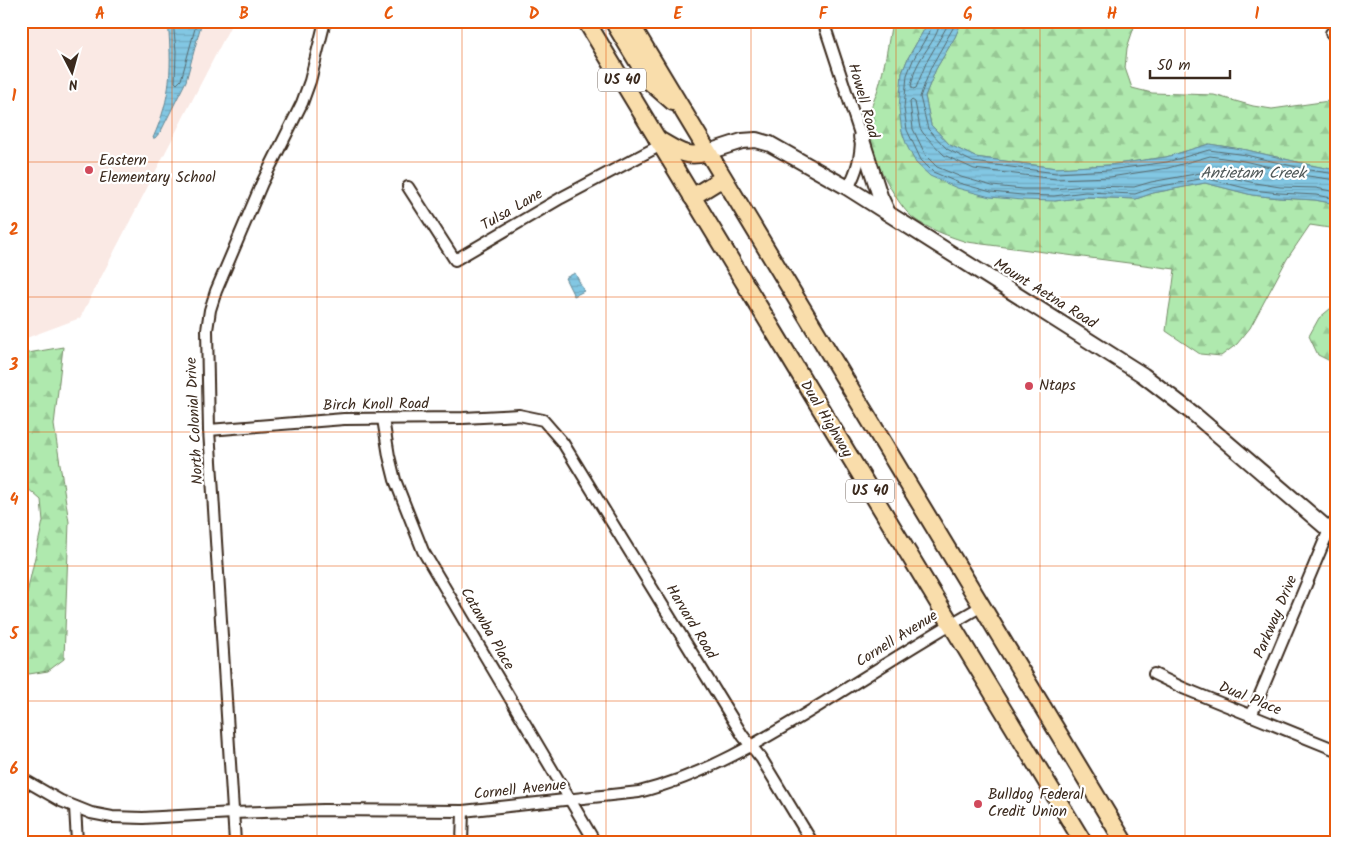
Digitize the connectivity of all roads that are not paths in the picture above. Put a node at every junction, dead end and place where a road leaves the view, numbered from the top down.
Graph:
1 (326, 21) edge
2 (586, 21) edge
3 (613, 21) edge
4 (629, 21) edge
5 (823, 21) edge
6 (684, 111) junction
7 (861, 137) junction
8 (659, 142) junction
9 (708, 152) junction
10 (723, 178) junction
11 (408, 187) dead end
12 (848, 188) junction
13 (692, 196) junction
14 (889, 214) junction
15 (383, 419) junction
16 (543, 420) joint
17 (209, 430) junction
18 (1332, 533) edge
19 (982, 606) junction
20 (950, 624) junction
21 (1154, 674) dead end
22 (1251, 716) junction
23 (751, 746) junction
24 (1336, 750) edge
25 (21, 778) edge
26 (570, 800) junction
27 (75, 808) junction
28 (463, 811) junction
29 (233, 813) junction
30 (76, 842) edge
31 (235, 842) edge
32 (462, 842) edge
33 (595, 842) edge
34 (812, 842) edge
35 (1082, 842) edge
36 (1124, 842) edge

1 - 17 street, North Colonial Drive
2 - 8 main road, Dual Highway / US 40
3 - 6 main road
4 - 6 main road, US 40
5 - 7 street, Howell Road
6 - 9 main road, US 40
7 - 12 street, Howell Road
7 - 14 street
8 - 9 main road
8 - 11 street, Tulsa Lane
8 - 13 main road, Dual Highway / US 40
9 - 10 main road, US 40
9 - 12 street, Mount Aetna Road
10 - 13 main road
10 - 19 main road, US 40
12 - 14 street, Mount Aetna Road
13 - 20 main road, Dual Highway / US 40
14 - 18 street, Mount Aetna Road
15 - 16 street, Birch Knoll Road
15 - 17 street, Birch Knoll Road
15 - 26 street, Catawba Place
16 - 23 street, Harvard Road
17 - 29 street, North Colonial Drive
18 - 22 street, Parkway Drive
19 - 20 street, Cornell Avenue
19 - 36 main road, US 40
20 - 23 street, Cornell Avenue
20 - 35 main road, Dual Highway / US 40
21 - 22 street, Dual Place
22 - 24 street, Dual Place
23 - 26 street, Cornell Avenue
23 - 34 street, Harvard Road
25 - 27 street, Cornell Avenue
26 - 28 street, Cornell Avenue
26 - 33 street, Catawba Place
27 - 29 street, Cornell Avenue
27 - 30 street
28 - 29 street, Cornell Avenue
28 - 32 street
29 - 31 street, North Colonial Drive

